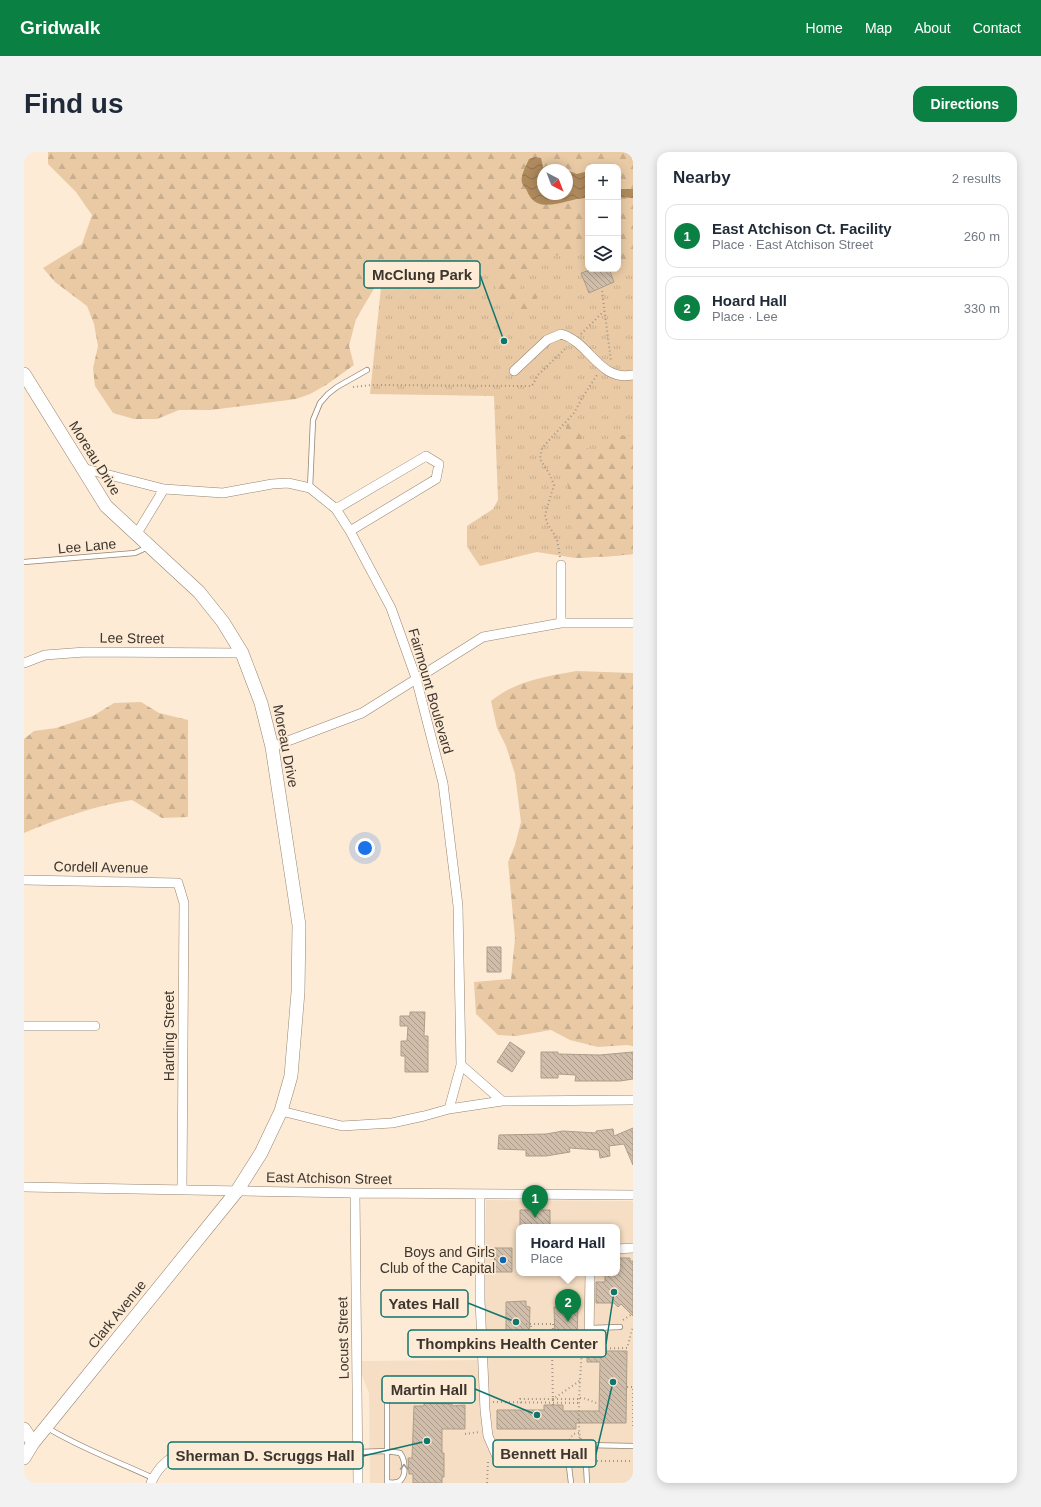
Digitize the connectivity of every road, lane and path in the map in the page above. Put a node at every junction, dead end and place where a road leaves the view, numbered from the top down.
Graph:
1 (602, 291) dead end
2 (604, 311) junction
3 (580, 335) dead end
4 (570, 343) dead end
5 (610, 365) dead end
6 (367, 370) dead end
7 (514, 371) dead end
8 (24, 374) edge
9 (633, 375) edge
10 (601, 377) dead end
11 (351, 387) dead end
12 (82, 468) junction
13 (310, 488) junction
14 (164, 489) junction
15 (336, 509) junction
16 (350, 531) junction
17 (136, 535) junction
18 (150, 546) junction
19 (24, 562) edge
20 (561, 565) joint
21 (561, 623) junction
22 (633, 623) edge
23 (242, 654) junction
24 (24, 663) edge
25 (416, 678) junction
26 (272, 747) junction
27 (24, 880) edge
28 (178, 883) joint
29 (24, 1026) edge
30 (95, 1026) dead end
31 (461, 1065) junction
32 (633, 1100) edge
33 (502, 1101) junction
34 (449, 1109) junction
35 (281, 1111) junction
36 (24, 1187) edge
37 (182, 1189) junction
38 (237, 1191) junction
39 (355, 1193) junction
40 (480, 1194) junction
41 (633, 1195) edge
42 (620, 1248) edge
43 (633, 1248) edge
44 (590, 1276) edge
45 (526, 1324) dead end
46 (531, 1324) junction
47 (553, 1324) junction
48 (557, 1324) dead end
49 (633, 1327) edge
50 (620, 1328) dead end
51 (589, 1333) junction
52 (482, 1340) junction
53 (552, 1349) junction
54 (582, 1350) junction
55 (581, 1380) junction
56 (449, 1387) dead end
57 (627, 1387) dead end
58 (633, 1388) edge
59 (580, 1398) junction
60 (553, 1399) junction
61 (490, 1402) dead end
62 (520, 1402) junction
63 (580, 1403) junction
64 (600, 1403) dead end
65 (553, 1404) junction
66 (46, 1427) junction
67 (633, 1428) edge
68 (24, 1429) edge
69 (481, 1431) dead end
70 (579, 1433) junction
71 (465, 1434) dead end
72 (33, 1443) junction
73 (585, 1445) junction
74 (633, 1446) edge
75 (387, 1451) junction
76 (358, 1452) junction
77 (24, 1458) edge
78 (563, 1458) junction
79 (498, 1459) joint
80 (592, 1461) dead end
81 (633, 1461) edge
82 (152, 1481) edge
83 (358, 1483) edge
84 (387, 1483) edge
85 (571, 1483) edge
86 (587, 1483) edge

1 - 2 path
2 - 3 path
2 - 5 path
4 - 11 path
6 - 13 lane
7 - 9 street
8 - 12 main road, Moreau Drive
10 - 20 path
12 - 14 street, Fairmount Boulevard
12 - 17 main road, Moreau Drive
13 - 14 street, Fairmount Boulevard
13 - 15 street, Fairmount Boulevard
14 - 17 street
15 - 16 street, Fairmount Boulevard
15 - 16 street
16 - 25 street, Fairmount Boulevard
17 - 18 main road, Moreau Drive
18 - 19 lane, Lee Lane
18 - 23 main road, Moreau Drive
20 - 21 street
21 - 22 street
21 - 25 street
23 - 24 street, Lee Street
23 - 26 main road, Moreau Drive
25 - 26 street
25 - 31 street, Fairmount Boulevard
26 - 35 main road, Moreau Drive
27 - 28 street, Cordell Avenue
28 - 37 street, Harding Street
29 - 30 street
31 - 33 street
31 - 34 street, Fairmount Boulevard
32 - 33 street
33 - 34 street
34 - 35 street
35 - 38 main road, Moreau Drive
36 - 37 street, East Atchison Street
37 - 38 street, East Atchison Street
38 - 39 street, East Atchison Street
38 - 66 main road, Clark Avenue
39 - 40 street, East Atchison Street
39 - 76 street, Locust Street
40 - 41 street, East Atchison Street
40 - 52 street
42 - 43 street
44 - 51 street
45 - 46 path
46 - 47 path
46 - 52 path
47 - 48 path
47 - 53 path
49 - 54 path
50 - 51 lane
51 - 54 path
52 - 79 street
53 - 54 path
53 - 60 path
54 - 55 path
55 - 59 path
55 - 60 path
56 - 75 lane
57 - 58 path
58 - 67 path
59 - 60 path
59 - 63 path
59 - 64 path
60 - 62 path
60 - 65 path
61 - 62 path
62 - 65 path
63 - 65 path
63 - 70 path
66 - 72 main road, Clark Avenue
66 - 82 lane
68 - 72 main road
69 - 71 path
70 - 73 path
70 - 78 path
72 - 77 main road, Clark Avenue
73 - 74 lane
73 - 86 lane
75 - 76 lane
75 - 84 lane
84 -> 75 lane
76 - 82 street
76 - 83 street, Locust Street
78 - 79 lane
78 - 85 lane
80 - 81 path

